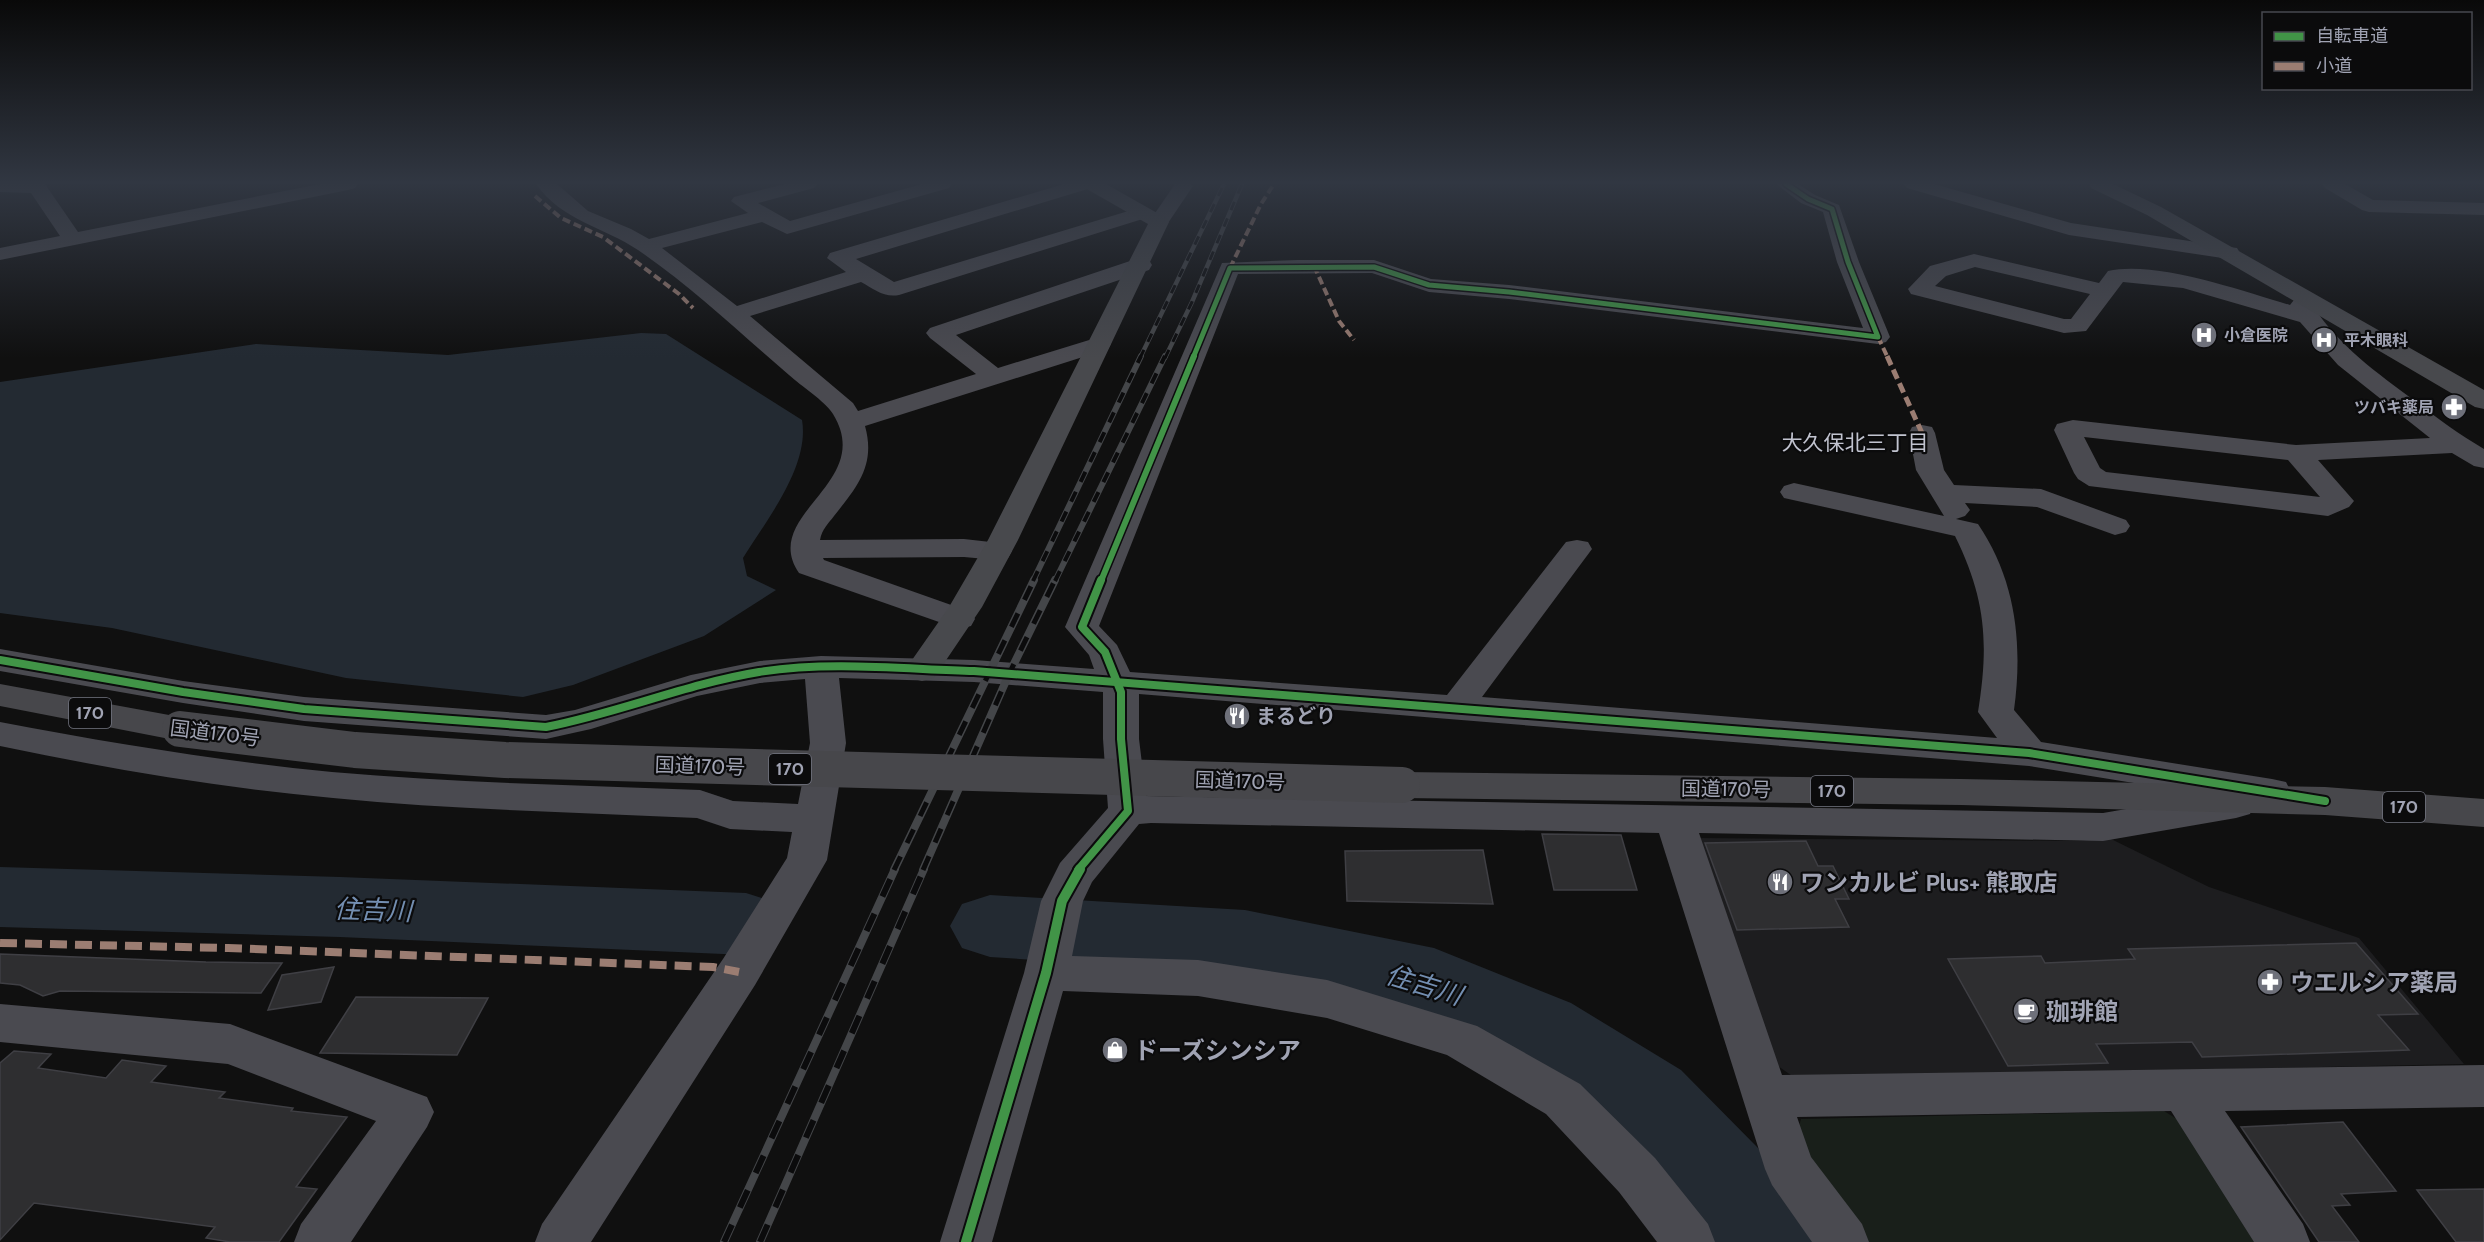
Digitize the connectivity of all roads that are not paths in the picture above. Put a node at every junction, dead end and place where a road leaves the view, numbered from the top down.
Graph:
1 (58, 242) edge
2 (640, 242) edge
3 (661, 242) edge
4 (891, 242) edge
5 (1064, 242) edge
6 (1145, 242) edge
7 (1842, 242) edge
8 (2152, 242) edge
9 (2208, 242) edge
10 (646, 246) junction
11 (0, 254) edge
12 (2229, 254) junction
13 (1141, 265) junction
14 (863, 274) junction
15 (2104, 291) junction
16 (2308, 308) junction
17 (733, 314) junction
18 (1099, 344) junction
19 (995, 377) junction
20 (2484, 401) edge
21 (851, 422) junction
22 (1922, 434) dead end
23 (2456, 445) junction
24 (2296, 453) junction
25 (2484, 460) edge
26 (1794, 492) dead end
27 (1944, 493) junction
28 (2115, 526) dead end
29 (1967, 530) junction
30 (805, 549) junction
31 (1577, 549) dead end
32 (997, 551) junction
33 (959, 619) junction
34 (0, 660) edge
35 (820, 667) junction
36 (922, 670) junction
37 (1118, 680) junction
38 (0, 695) edge
39 (1456, 706) junction
40 (0, 734) edge
41 (2029, 753) junction
42 (2262, 799) junction
43 (2325, 801) junction
44 (1128, 811) junction
45 (2484, 813) edge
46 (816, 819) junction
47 (1674, 819) junction
48 (1046, 973) junction
49 (0, 1023) edge
50 (2484, 1086) edge
51 (2184, 1090) junction
52 (1766, 1096) junction
53 (320, 1242) edge
54 (561, 1242) edge
55 (966, 1242) edge
56 (1689, 1242) edge
57 (1843, 1242) edge
58 (2284, 1242) edge

1 - 11 street
2 - 10 street
3 - 10 street
4 - 14 street
5 - 14 street
6 - 13 street
7 - 37 street
8 - 12 street
9 - 12 street
10 - 17 street
12 - 16 street
13 - 18 street
13 - 19 street
14 - 17 street
15 - 15 street
15 - 16 street
16 - 20 street
16 - 23 street
17 - 21 street
18 - 19 street
18 - 32 street
19 - 21 street
21 - 30 street
22 - 27 street
23 - 24 street
23 - 25 street
24 - 24 street
26 - 29 street
27 - 28 street
27 - 29 street
29 - 41 street
30 - 32 street
30 - 33 street
31 - 39 street
32 - 33 street
33 - 36 street
34 - 35 street
35 - 36 street
35 - 46 street
36 - 37 street
37 - 39 street
37 - 44 street
38 - 42 highway, 国道170号 / 170, bridge
39 - 41 street
40 - 46 street
41 - 43 street
42 - 43 highway, 国道170号 / 170
42 - 47 street
43 - 45 highway, 国道170号 / 170
44 - 47 street
44 - 48 street
46 - 54 street
47 - 52 street
48 - 55 street
48 - 56 street
49 - 53 street
50 - 51 street
51 - 52 street
51 - 58 street
52 - 57 street

